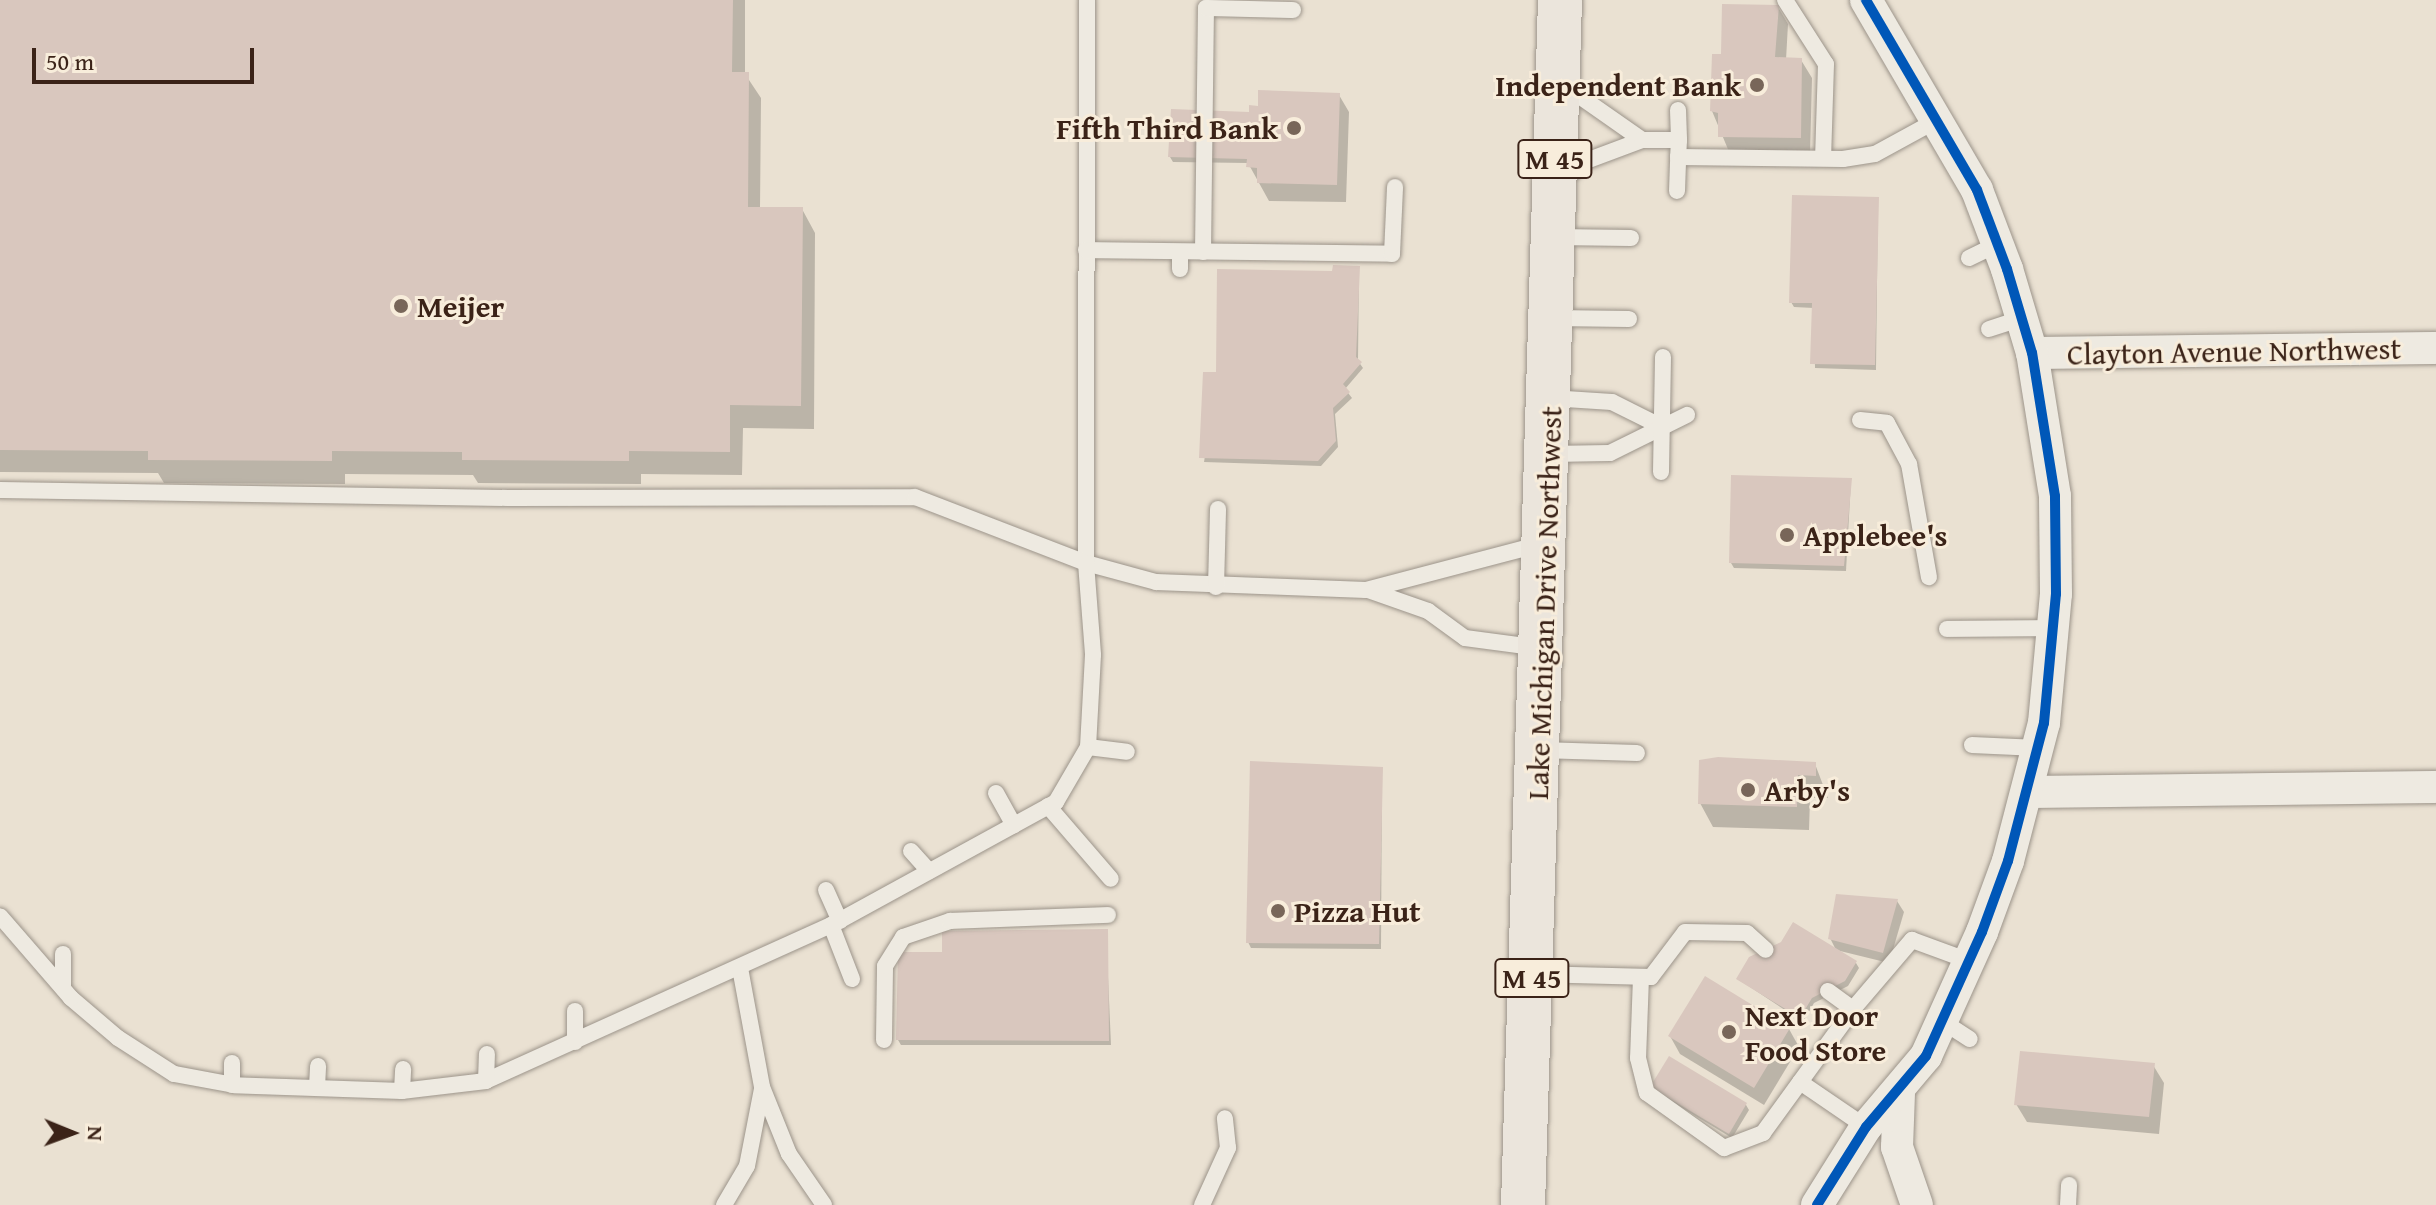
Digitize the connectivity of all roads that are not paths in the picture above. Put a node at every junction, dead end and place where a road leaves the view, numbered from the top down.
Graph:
1 (1087, 0) edge
2 (1560, 0) edge
3 (1785, 0) edge
4 (1866, 0) edge
5 (1236, 4) edge
6 (1293, 10) dead end
7 (1557, 78) junction
8 (1678, 110) dead end
9 (1939, 119) junction
10 (1642, 140) junction
11 (1678, 148) junction
12 (1823, 158) junction
13 (1395, 187) dead end
14 (1554, 191) junction
15 (1677, 191) dead end
16 (1554, 237) junction
17 (1631, 238) dead end
18 (1086, 250) junction
19 (1180, 252) junction
20 (1203, 252) junction
21 (1180, 269) dead end
22 (1552, 318) junction
23 (2022, 318) junction
24 (1629, 319) dead end
25 (1989, 329) dead end
26 (2436, 348) edge
27 (2032, 353) junction
28 (1663, 357) dead end
29 (1550, 398) junction
30 (1687, 415) dead end
31 (1860, 420) dead end
32 (1660, 426) junction
33 (1549, 454) junction
34 (1661, 472) dead end
35 (0, 490) edge
36 (1218, 509) dead end
37 (1546, 543) junction
38 (1086, 563) junction
39 (1929, 577) dead end
40 (1216, 587) junction
41 (1366, 590) junction
42 (2053, 628) junction
43 (1947, 629) dead end
44 (1540, 648) junction
45 (1972, 745) dead end
46 (1088, 747) junction
47 (2038, 748) junction
48 (1540, 750) junction
49 (1127, 752) dead end
50 (1637, 753) dead end
51 (2436, 787) edge
52 (2027, 792) junction
53 (996, 793) dead end
54 (1048, 806) junction
55 (1014, 825) junction
56 (911, 851) dead end
57 (929, 871) junction
58 (1111, 879) dead end
59 (826, 890) dead end
60 (1108, 915) dead end
61 (0, 916) edge
62 (836, 923) junction
63 (1766, 950) dead end
64 (63, 954) dead end
65 (1969, 961) junction
66 (740, 968) junction
67 (1532, 974) junction
68 (1641, 977) junction
69 (852, 979) dead end
70 (63, 988) junction
71 (1828, 991) dead end
72 (1853, 1009) junction
73 (575, 1011) dead end
74 (1942, 1021) junction
75 (146, 1038) dead end
76 (1970, 1039) dead end
77 (884, 1040) dead end
78 (575, 1042) junction
79 (487, 1054) dead end
80 (146, 1056) junction
81 (232, 1063) dead end
82 (318, 1066) dead end
83 (403, 1069) dead end
84 (486, 1081) junction
85 (1800, 1082) junction
86 (232, 1085) junction
87 (317, 1087) junction
88 (762, 1087) junction
89 (402, 1091) junction
90 (1899, 1093) junction
91 (1225, 1118) dead end
92 (1866, 1127) junction
93 (2069, 1185) dead end
94 (724, 1205) edge
95 (824, 1205) edge
96 (1202, 1205) edge
97 (1523, 1205) edge
98 (1817, 1205) edge
99 (1917, 1205) edge
100 (2068, 1205) edge

1 - 18 lane
2 - 7 highway, Lake Michigan Drive Northwest / M 45
3 - 12 lane
4 - 9 street
5 - 6 lane
5 - 20 lane
7 - 10 lane
7 - 14 highway, Lake Michigan Drive Northwest / M 45
8 - 11 lane
9 - 12 lane
9 - 23 street
10 - 11 lane
10 - 14 lane
11 - 12 lane
11 - 15 lane
13 - 20 lane
14 - 16 highway, Lake Michigan Drive Northwest / M 45
16 - 17 lane
16 - 22 highway, Lake Michigan Drive Northwest / M 45
18 - 19 lane
18 - 38 lane
19 - 20 lane
19 - 21 lane
22 - 24 lane
22 - 29 highway, Lake Michigan Drive Northwest / M 45
23 - 25 lane
23 - 27 street
26 - 27 street, Clayton Avenue Northwest
27 - 42 street
28 - 32 lane
29 - 32 lane
29 - 33 highway, Lake Michigan Drive Northwest / M 45
30 - 32 lane
31 - 39 lane
32 - 33 lane
32 - 34 lane
33 - 37 highway, Lake Michigan Drive Northwest / M 45
35 - 38 lane
36 - 40 lane
37 - 41 lane
37 - 44 highway, Lake Michigan Drive Northwest / M 45
38 - 40 lane
38 - 46 lane
40 - 41 lane
41 - 44 lane
42 - 43 lane
42 - 47 street
44 - 48 highway, Lake Michigan Drive Northwest / M 45
45 - 47 lane
46 - 49 lane
46 - 54 lane
47 - 52 street
48 - 50 lane
48 - 67 highway, Lake Michigan Drive Northwest / M 45
51 - 52 street
52 - 65 street
53 - 55 lane
54 - 55 lane
54 - 58 lane
55 - 57 lane
56 - 57 lane
57 - 62 lane
59 - 62 lane
60 - 77 lane
61 - 70 lane
62 - 66 lane
62 - 69 lane
63 - 68 lane
64 - 70 lane
65 - 72 lane
65 - 74 street
66 - 78 lane
66 - 88 lane
67 - 68 lane
67 - 97 highway, Lake Michigan Drive Northwest / M 45
68 - 85 lane
70 - 80 lane
71 - 72 lane
72 - 85 lane
73 - 78 lane
74 - 76 lane
74 - 90 street
75 - 80 lane
78 - 84 lane
79 - 84 lane
80 - 86 lane
81 - 86 lane
82 - 87 lane
83 - 89 lane
84 - 89 lane
85 - 92 lane
86 - 87 lane
87 - 89 lane
88 - 94 lane
88 - 95 lane
90 - 92 street
90 - 99 street
91 - 96 lane
92 - 98 street
93 - 100 lane

